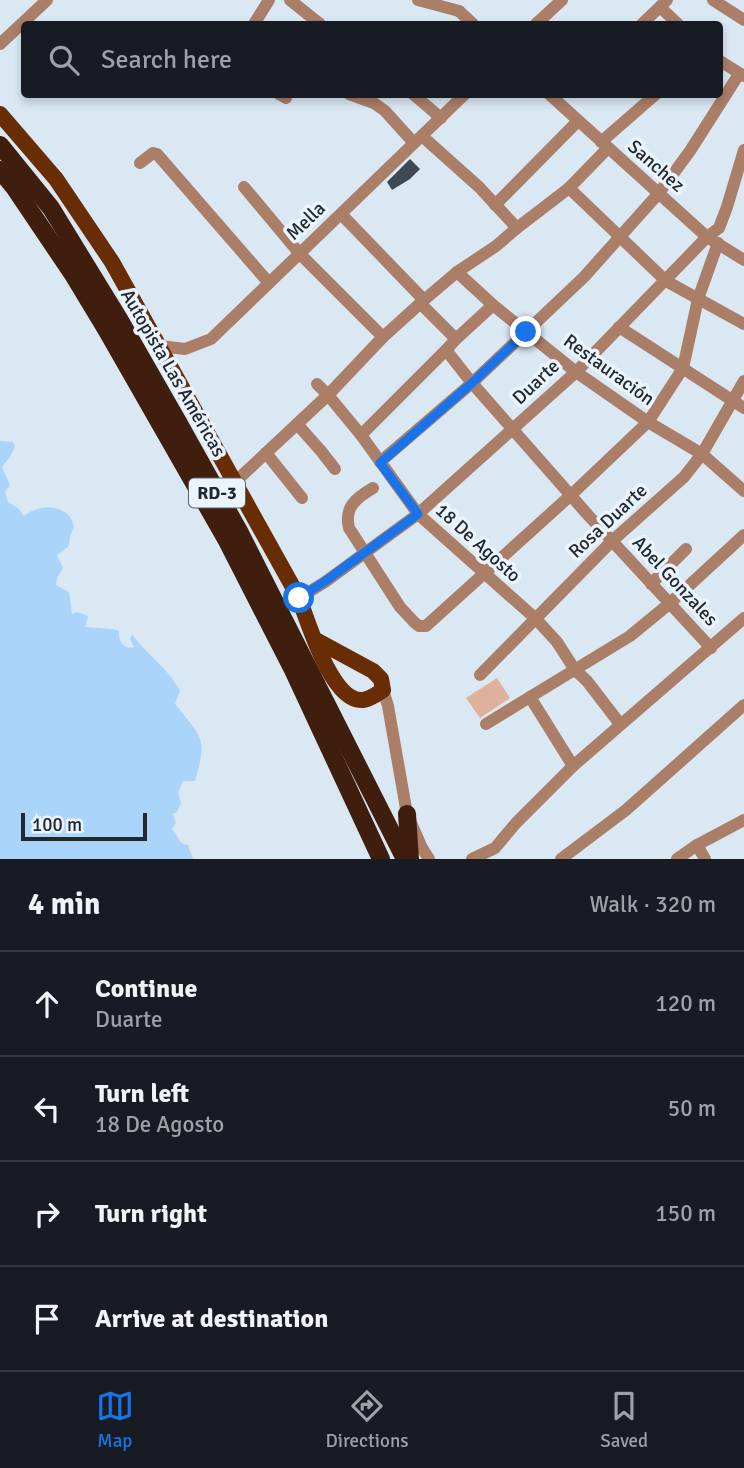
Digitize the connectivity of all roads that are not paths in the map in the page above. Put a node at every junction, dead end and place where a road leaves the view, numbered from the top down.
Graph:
1 (47, 0) edge
2 (269, 0) edge
3 (290, 0) edge
4 (418, 0) edge
5 (562, 0) edge
6 (713, 0) edge
7 (664, 4) edge
8 (460, 6) edge
9 (744, 20) edge
10 (25, 21) edge
11 (256, 21) edge
12 (316, 21) edge
13 (470, 21) edge
14 (539, 21) edge
15 (645, 21) edge
16 (676, 21) edge
17 (21, 24) edge
18 (0, 44) edge
19 (723, 63) edge
20 (742, 75) edge
21 (360, 98) edge
22 (418, 98) edge
23 (461, 98) edge
24 (557, 98) edge
25 (652, 98) edge
26 (0, 114) edge
27 (441, 118) junction
28 (578, 121) junction
29 (418, 139) junction
30 (0, 145) edge
31 (604, 145) junction
32 (744, 149) edge
33 (141, 163) dead end
34 (0, 170) edge
35 (244, 187) dead end
36 (569, 188) junction
37 (659, 193) junction
38 (495, 205) junction
39 (341, 214) junction
40 (517, 228) junction
41 (619, 236) junction
42 (713, 240) junction
43 (300, 254) junction
44 (744, 260) edge
45 (457, 272) junction
46 (666, 281) junction
47 (269, 283) junction
48 (698, 299) junction
49 (422, 301) junction
50 (493, 305) junction
51 (744, 324) edge
52 (619, 327) junction
53 (526, 332) junction
54 (383, 337) junction
55 (456, 339) junction
56 (160, 346) junction
57 (446, 350) junction
58 (683, 368) junction
59 (576, 372) junction
60 (744, 381) edge
61 (472, 383) junction
62 (317, 384) dead end
63 (328, 395) junction
64 (739, 404) edge
65 (649, 422) junction
66 (296, 425) junction
67 (513, 430) junction
68 (361, 435) junction
69 (266, 453) junction
70 (702, 454) junction
71 (380, 463) junction
72 (335, 469) dead end
73 (235, 482) junction
74 (373, 488) dead end
75 (744, 491) edge
76 (571, 495) junction
77 (302, 498) dead end
78 (418, 514) junction
79 (744, 535) edge
80 (611, 541) junction
81 (686, 550) dead end
82 (365, 552) junction
83 (484, 572) junction
84 (651, 584) junction
85 (299, 598) junction
86 (669, 604) junction
87 (744, 618) edge
88 (536, 619) junction
89 (314, 639) junction
90 (711, 648) junction
91 (575, 670) junction
92 (480, 675) dead end
93 (383, 690) junction
94 (530, 697) junction
95 (744, 705) edge
96 (486, 724) dead end
97 (620, 724) junction
98 (573, 766) junction
99 (407, 814) junction
100 (744, 820) edge
101 (697, 845) junction
102 (381, 859) edge
103 (408, 859) edge
104 (429, 859) edge
105 (472, 859) edge
106 (561, 859) edge
107 (677, 859) edge
108 (705, 859) edge

1 - 10 street
2 - 11 street
3 - 12 street
4 - 8 street
5 - 14 street
6 - 9 street
7 - 15 street
7 - 16 street
8 - 13 street
17 - 18 street
19 - 20 street
20 - 37 street
21 - 29 street
22 - 27 street
23 - 27 street, Mella
24 - 28 street, Sanchez
25 - 31 street
26 - 56 main road
27 - 29 street, Mella
28 - 31 street, Sanchez
28 - 38 street
29 - 38 street
29 - 39 street, Mella
30 - 103 highway, Autopista Las Américas / RD-3
31 - 36 street
31 - 37 street, Sanchez
32 - 42 street, Duarte
33 - 47 street
34 - 102 highway, Autopista Las Américas / RD-3
35 - 43 street
36 - 40 street
36 - 41 street
37 - 41 street
37 - 42 street, Sanchez
38 - 40 street
39 - 43 street, Mella
39 - 49 street
40 - 45 street
41 - 46 street
41 - 53 street
42 - 44 street, Sanchez
42 - 46 street, Duarte
42 - 48 street
43 - 47 street, Mella
43 - 54 street
45 - 49 street
45 - 50 street, Restauración
46 - 48 street
46 - 52 street, Duarte
47 - 56 street, Mella
48 - 51 street
48 - 58 street
49 - 54 street
49 - 55 street
50 - 53 street, Restauración
50 - 55 street
52 - 58 street
52 - 59 street, Duarte
53 - 59 street, Restauración
53 - 61 street
54 - 63 street
55 - 57 street
56 - 73 main road
57 - 61 street, Abel Gonzales
57 - 68 street
58 - 64 street
58 - 65 street
59 - 65 street, Restauración
59 - 67 street, Duarte
60 - 64 street, Rosa Duarte
61 - 67 street, Abel Gonzales
61 - 71 street
62 - 63 street, 18 De Agosto
63 - 66 street
63 - 68 street, 18 De Agosto
64 - 70 street, Rosa Duarte
65 - 70 street, Restauración
65 - 76 street
66 - 69 street
66 - 72 street
67 - 76 street, Abel Gonzales
67 - 78 street, Duarte
68 - 71 street, 18 De Agosto
69 - 73 street
69 - 77 street
70 - 75 street, Restauración
70 - 80 street, Rosa Duarte
71 - 78 street, 18 De Agosto
73 - 85 main road
74 - 82 street
76 - 80 street, Abel Gonzales
76 - 83 street
78 - 82 street, Duarte
78 - 83 street, 18 De Agosto
79 - 86 street
80 - 84 street, Abel Gonzales
80 - 88 street, Rosa Duarte
81 - 84 street
82 - 83 street
82 - 85 street, Duarte
83 - 88 street, 18 De Agosto
84 - 86 street, Abel Gonzales
85 - 89 main road
86 - 90 street, Abel Gonzales
86 - 91 street
87 - 90 street
88 - 91 street, 18 De Agosto
88 - 92 street, Rosa Duarte
89 - 93 main road
89 - 93 main road
90 - 97 street
91 - 94 street
91 - 97 street, 18 De Agosto
93 - 99 street
94 - 96 street
94 - 98 street
95 - 106 street
97 - 98 street
98 - 105 street
99 - 103 highway
99 - 104 street
100 - 101 street
101 - 107 street
101 - 108 street

